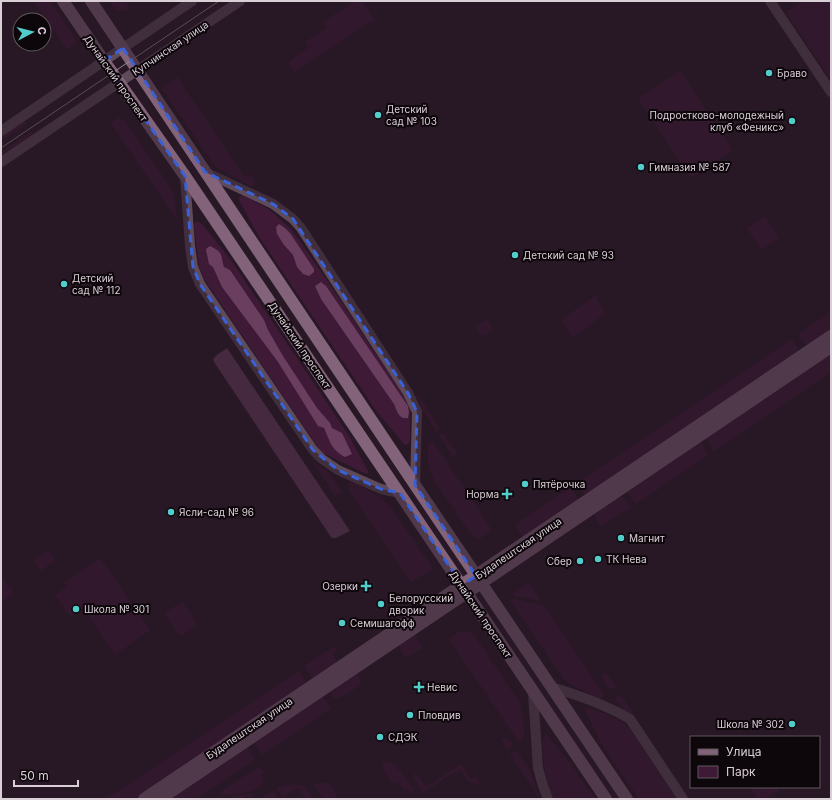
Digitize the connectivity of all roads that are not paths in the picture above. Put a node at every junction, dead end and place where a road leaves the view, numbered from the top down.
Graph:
1 (63, 1) edge
2 (91, 1) edge
3 (192, 1) edge
4 (240, 1) edge
5 (770, 1) edge
6 (123, 48) junction
7 (104, 61) junction
8 (138, 70) junction
9 (119, 83) junction
10 (831, 92) edge
11 (1, 131) edge
12 (1, 162) edge
13 (204, 172) junction
14 (185, 176) junction
15 (831, 336) edge
16 (831, 347) edge
17 (415, 485) junction
18 (400, 493) junction
19 (479, 579) junction
20 (464, 589) junction
21 (551, 687) junction
22 (533, 692) junction
23 (144, 799) edge
24 (160, 799) edge
25 (548, 799) edge
26 (606, 799) edge
27 (627, 799) edge
28 (683, 799) edge

1 - 7 main road, Дунайский проспект
2 - 6 main road, Дунайский проспект
3 - 6 street
4 - 8 street, Купчинская улица
5 - 10 street
6 - 7 street
6 - 8 main road, Дунайский проспект
7 - 9 main road, Дунайский проспект
7 - 11 street
8 - 9 street, Купчинская улица
8 - 13 main road, Дунайский проспект
9 - 12 street, Купчинская улица
9 - 14 main road, Дунайский проспект
13 - 17 main road, Дунайский проспект
13 - 17 street
14 - 18 main road, Дунайский проспект
14 - 18 street
15 - 19 main road, Будапештская улица
16 - 19 main road, Будапештская улица
17 - 19 main road, Дунайский проспект
18 - 20 main road, Дунайский проспект
19 - 20 main road, Будапештская улица
19 - 21 main road, Дунайский проспект
20 - 22 main road, Дунайский проспект
20 - 23 main road, Будапештская улица
20 - 24 main road, Будапештская улица
21 - 27 main road, Дунайский проспект
21 - 28 street
22 - 25 street, Дунайский проспект
22 - 26 main road, Дунайский проспект

